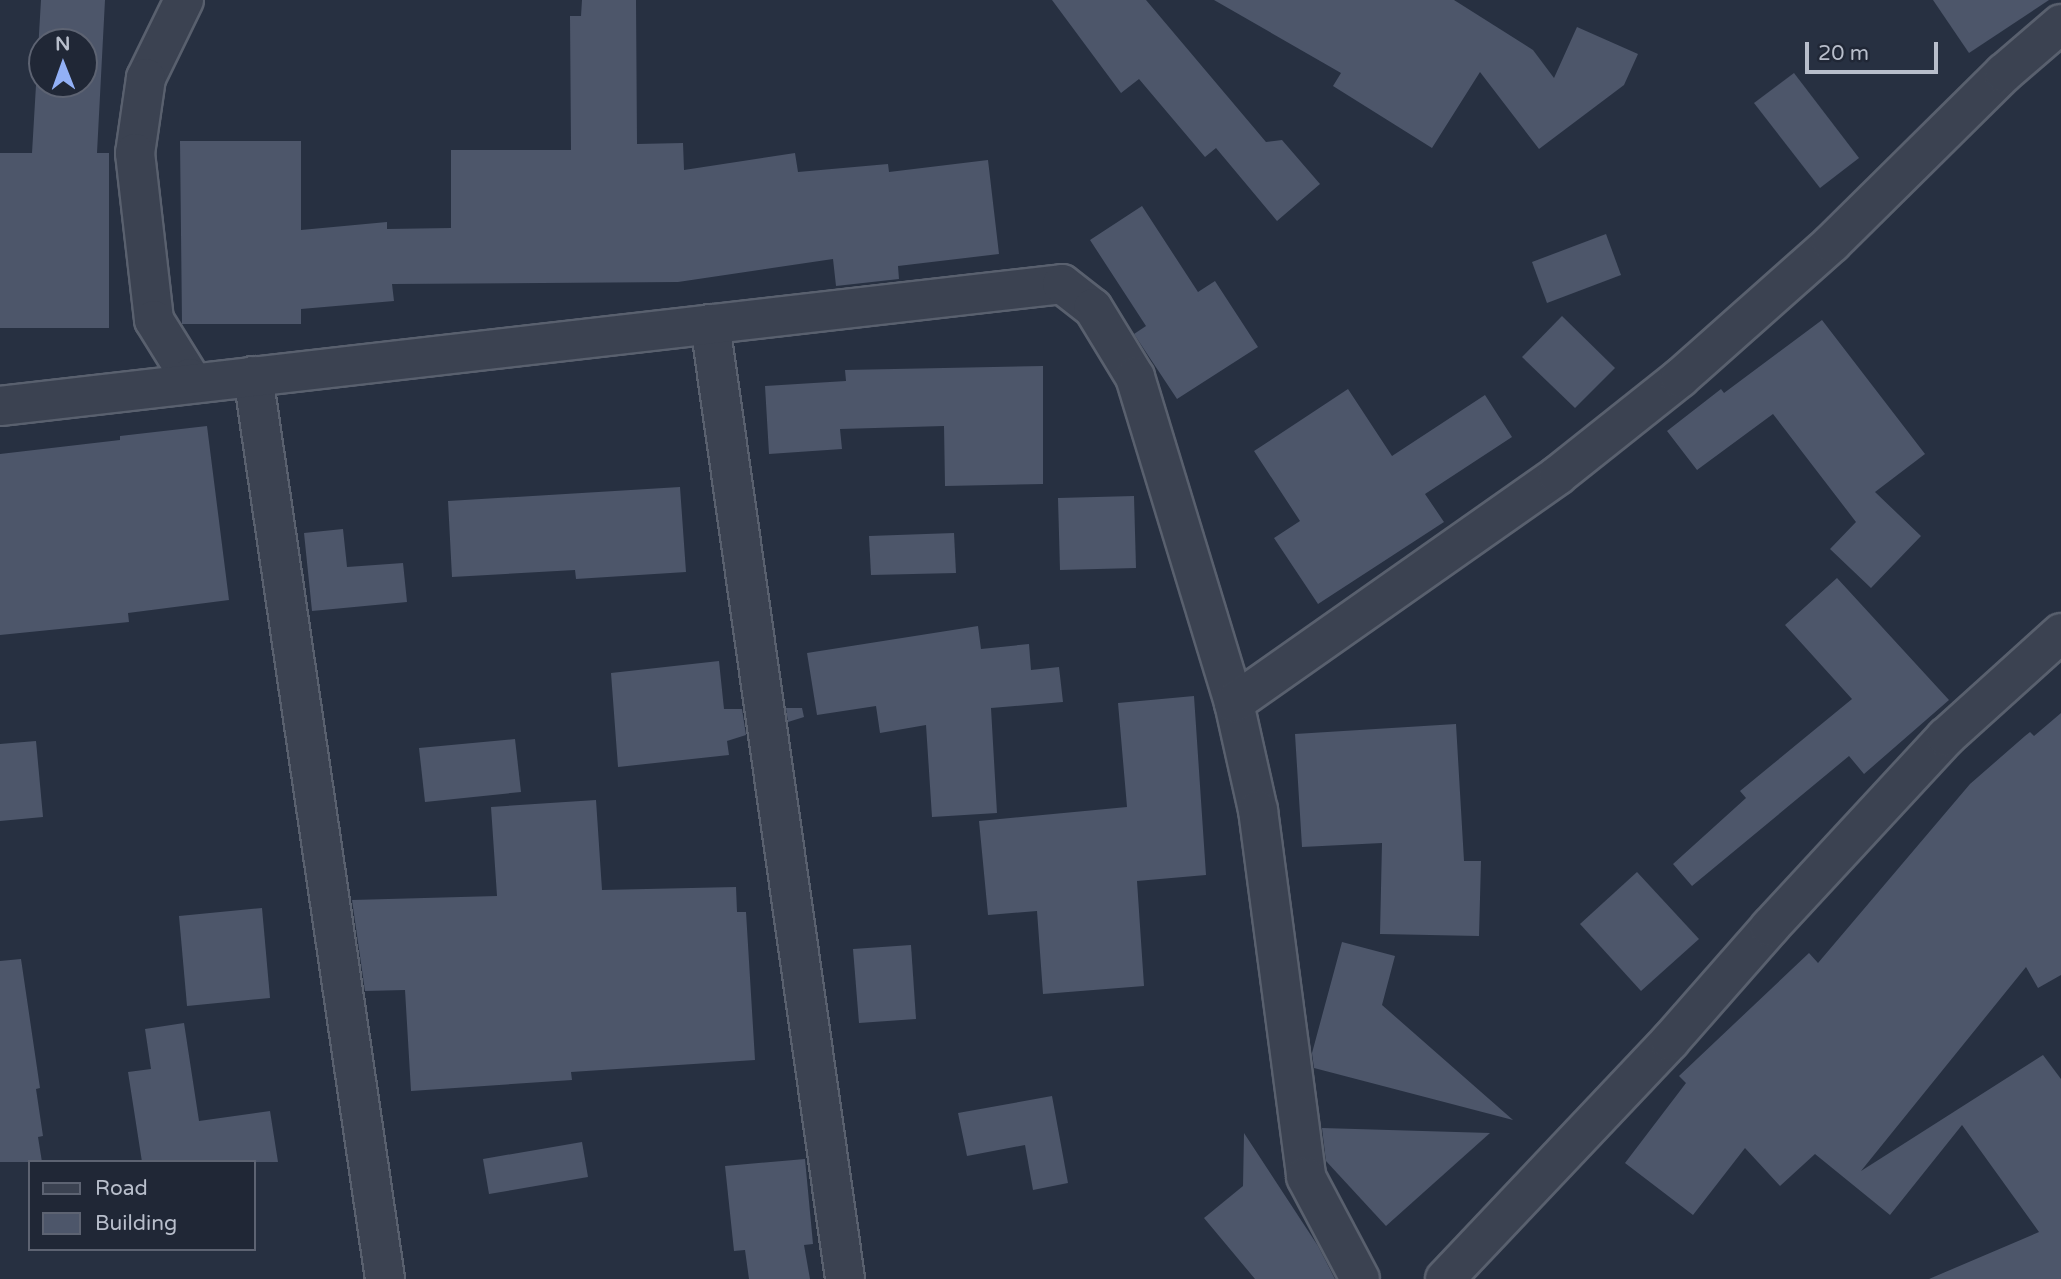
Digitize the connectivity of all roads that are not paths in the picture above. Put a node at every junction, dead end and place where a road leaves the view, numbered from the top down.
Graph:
1 (184, 0) edge
2 (2061, 24) edge
3 (710, 324) junction
4 (253, 376) junction
5 (191, 383) junction
6 (0, 406) edge
7 (2061, 633) edge
8 (1234, 703) junction
9 (385, 1279) edge
10 (845, 1279) edge
11 (1360, 1279) edge
12 (1446, 1279) edge

1 - 5 street
2 - 8 street
3 - 4 street
3 - 8 street
3 - 10 street
4 - 5 street
4 - 9 street
5 - 6 street
7 - 12 street
8 - 11 street

